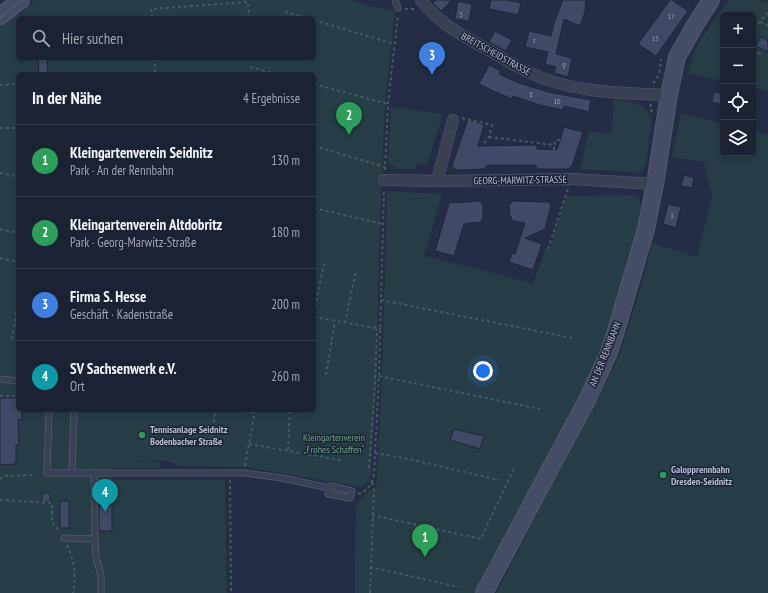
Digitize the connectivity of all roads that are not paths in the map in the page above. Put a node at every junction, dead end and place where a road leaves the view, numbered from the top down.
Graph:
1 (21, 0) edge
2 (395, 0) edge
3 (711, 0) edge
4 (423, 3) edge
5 (398, 8) road end
6 (0, 16) edge
7 (657, 91) junction
8 (454, 120) road end
9 (384, 180) road end
10 (437, 180) junction
11 (655, 184) junction
12 (0, 379) edge
13 (16, 381) edge
14 (49, 412) edge
15 (74, 412) edge
16 (72, 473) junction
17 (94, 474) junction
18 (351, 495) road end
19 (64, 538) road end
20 (95, 539) junction
21 (101, 593) edge
22 (484, 593) edge

1 - 6 main road
2 - 5 lane
3 - 7 main road
4 - 7 street, BREITSCHEIDSTRASSE
7 - 11 main road, AN DER RENNBAHN
8 - 10 street
9 - 10 street, GEORG-MARWITZ-STRASSE
10 - 11 street, GEORG-MARWITZ-STRASSE
11 - 22 main road, AN DER RENNBAHN
12 - 13 lane
14 - 16 lane
15 - 16 lane
16 - 17 lane
17 - 18 lane
17 - 20 lane
19 - 20 lane
20 - 21 lane

